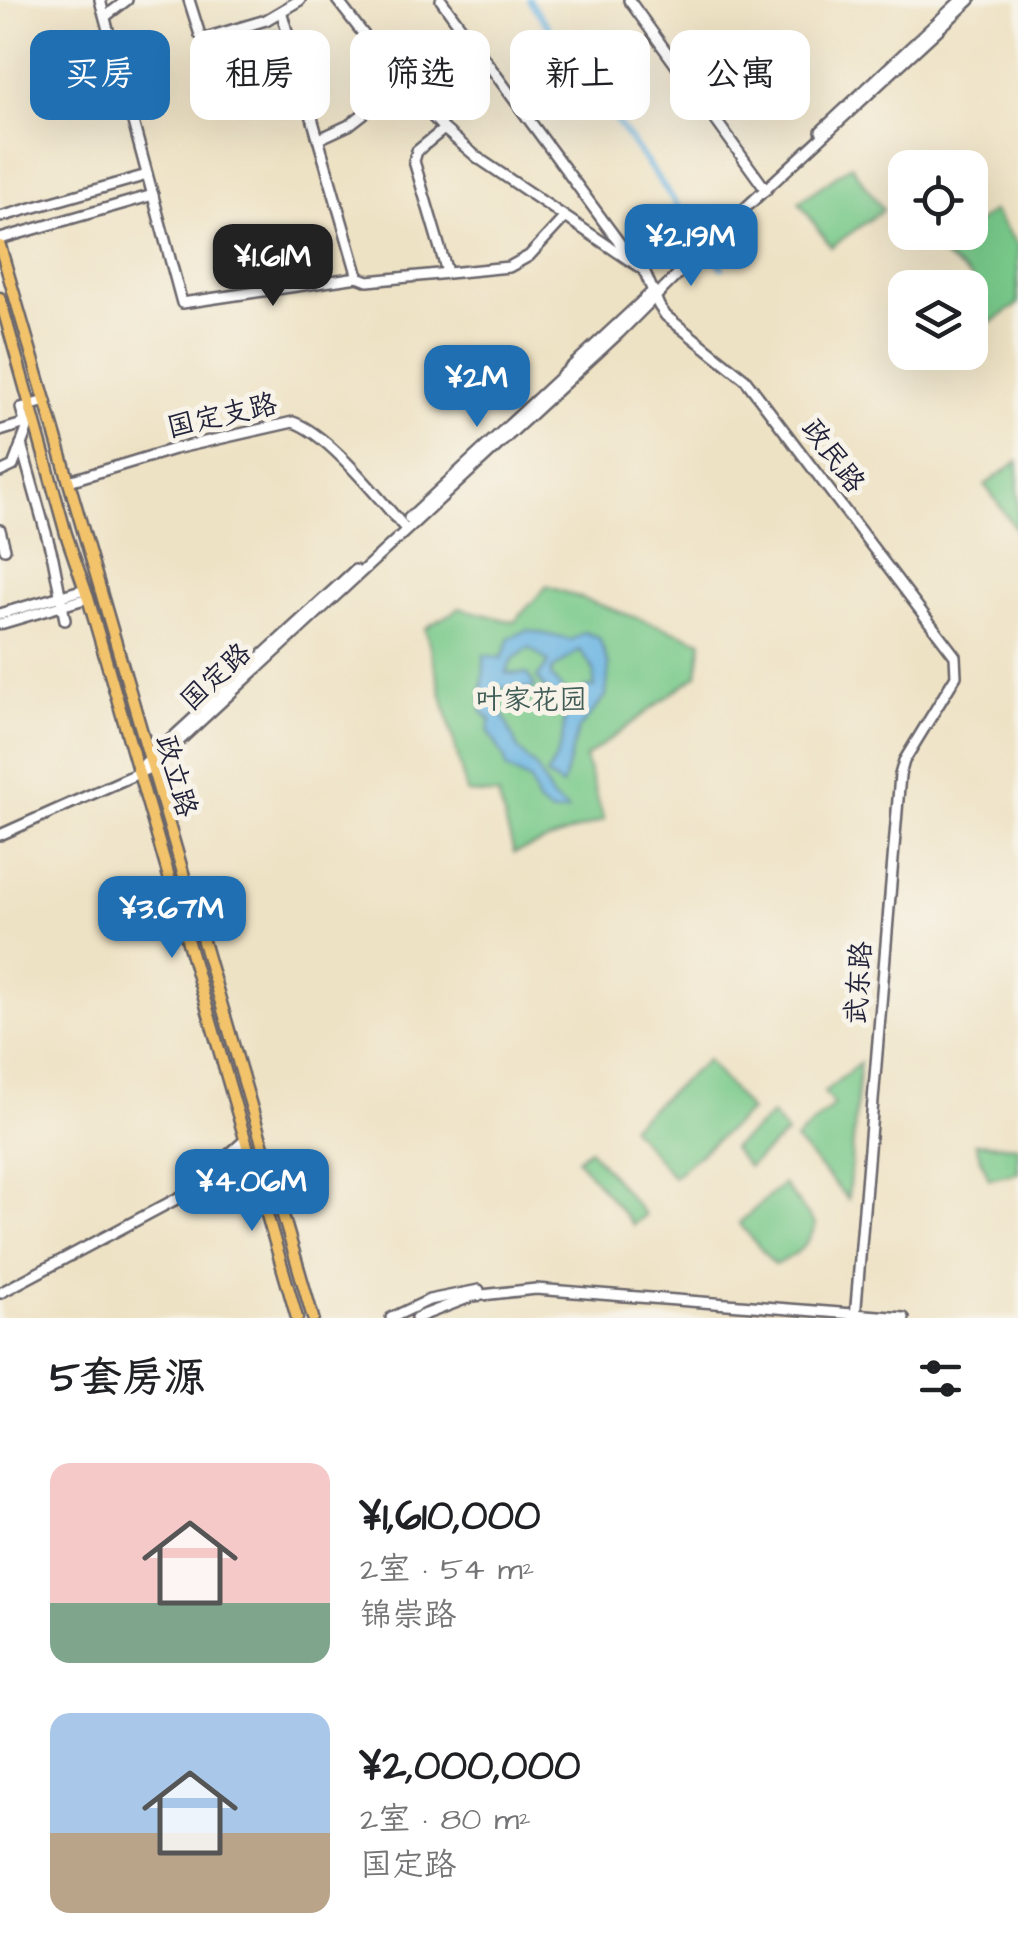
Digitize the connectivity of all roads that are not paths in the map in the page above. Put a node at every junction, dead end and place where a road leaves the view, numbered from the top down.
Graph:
1 (100, 0) edge
2 (128, 0) edge
3 (188, 0) edge
4 (300, 0) edge
5 (337, 0) edge
6 (441, 0) edge
7 (629, 0) edge
8 (962, 0) edge
9 (970, 0) edge
10 (282, 14) junction
11 (106, 16) junction
12 (360, 30) edge
13 (463, 30) edge
14 (490, 68) edge
15 (357, 120) edge
16 (436, 120) edge
17 (444, 129) junction
18 (319, 139) junction
19 (147, 175) junction
20 (764, 188) junction
21 (153, 195) junction
22 (0, 216) edge
23 (564, 218) junction
24 (0, 242) edge
25 (634, 262) junction
26 (447, 272) junction
27 (358, 276) junction
28 (655, 294) junction
29 (0, 298) edge
30 (46, 401) junction
31 (30, 406) junction
32 (29, 422) junction
33 (0, 431) edge
34 (21, 444) junction
35 (0, 472) edge
36 (68, 481) junction
37 (404, 527) junction
38 (0, 530) edge
39 (5, 549) dead end
40 (87, 593) junction
41 (62, 601) junction
42 (0, 614) edge
43 (66, 620) dead end
44 (0, 624) edge
45 (957, 667) joint
46 (149, 764) junction
47 (138, 772) junction
48 (0, 835) edge
49 (245, 1140) junction
50 (536, 1289) junction
51 (0, 1293) edge
52 (856, 1316) edge
53 (298, 1318) edge
54 (313, 1318) edge
55 (392, 1318) edge
56 (416, 1318) edge
57 (904, 1318) edge

1 - 11 street
2 - 11 street
3 - 10 street
4 - 10 street
5 - 12 street
6 - 13 street
7 - 20 street
8 - 20 street, 国定路
9 - 20 street, 国定路
10 - 18 street
11 - 19 street
14 - 25 street
15 - 18 street
16 - 17 street
17 - 23 street
17 - 26 street
18 - 27 street
19 - 21 street
19 - 22 street
20 - 28 street, 国定路
21 - 24 street
21 - 27 street
23 - 25 street
23 - 26 street
24 - 30 main road, 政立路
25 - 28 street, 政民路
26 - 27 street
28 - 37 street, 国定路
28 - 45 street, 政民路
29 - 31 main road, 政立路
30 - 31 street
30 - 36 main road, 政立路
31 - 32 main road, 政立路
32 - 33 street
32 - 34 street
32 - 40 main road, 政立路
34 - 35 street
34 - 41 street
36 - 37 street, 国定支路
36 - 46 main road, 政立路
37 - 46 street, 国定路
38 - 39 street
40 - 41 street
40 - 47 main road, 政立路
41 - 42 street
41 - 43 street
41 - 44 street
45 - 52 street, 武东路
46 - 47 street, 国定路
46 - 54 main road, 政立路
47 - 48 street
47 - 49 main road, 政立路
49 - 51 street
49 - 53 main road, 政立路
50 - 52 street
50 - 55 street
50 - 56 street
52 - 57 street

